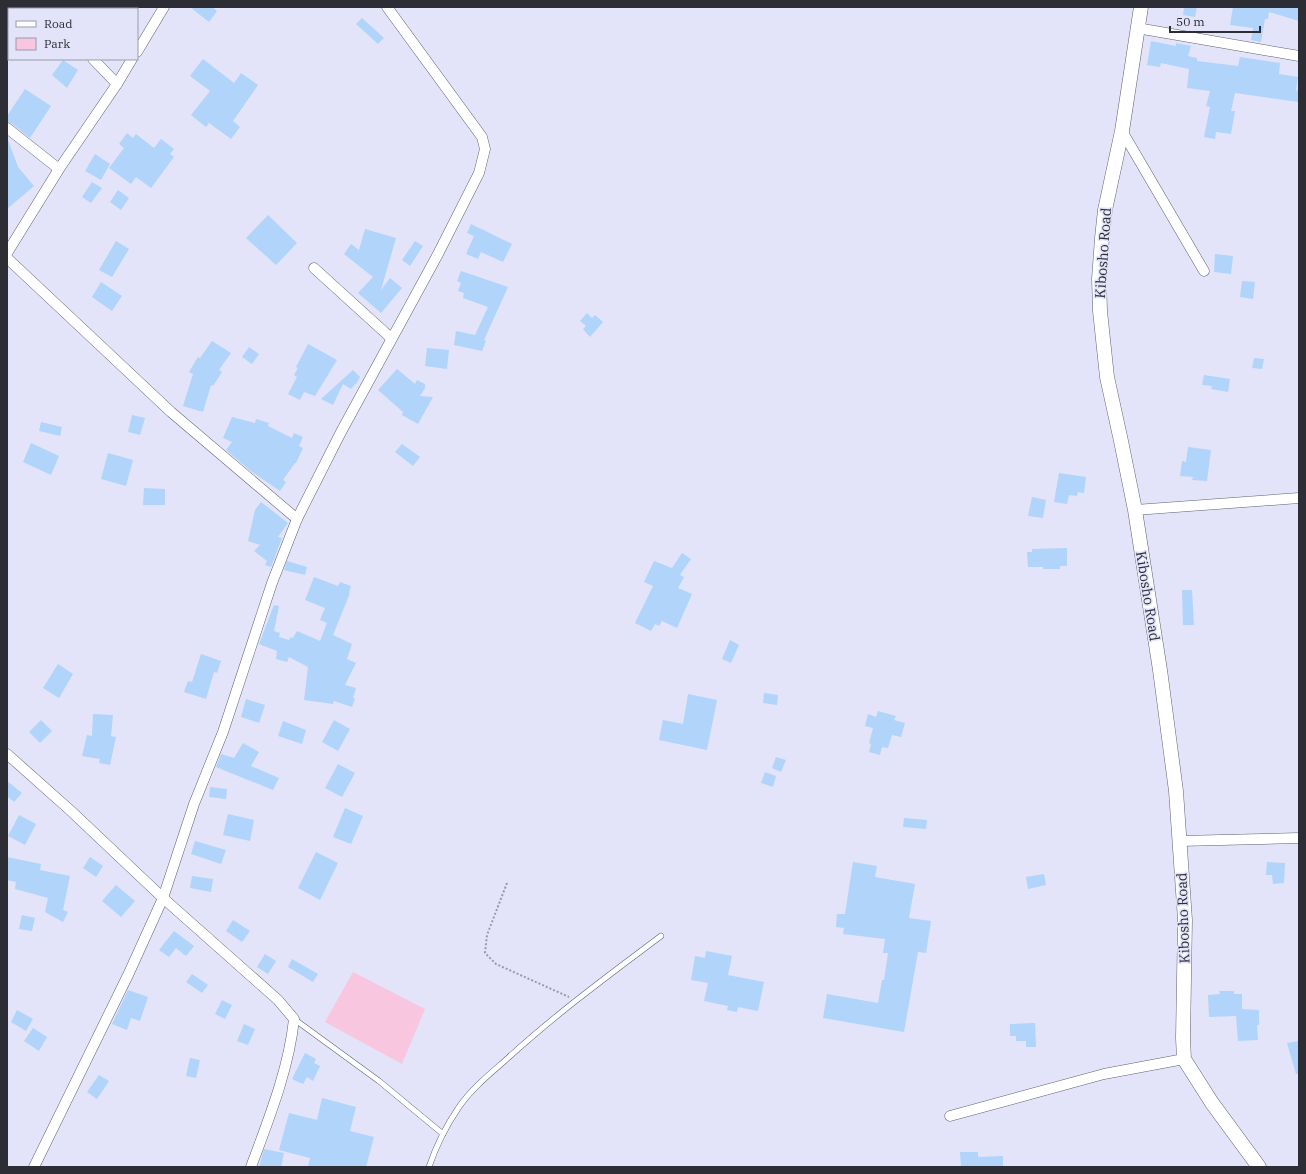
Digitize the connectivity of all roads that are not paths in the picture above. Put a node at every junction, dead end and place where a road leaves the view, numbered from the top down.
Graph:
1 (164, 7) edge
2 (387, 7) edge
3 (1141, 7) edge
4 (1137, 28) junction
5 (138, 50) edge
6 (1299, 56) edge
7 (94, 60) edge
8 (131, 60) edge
9 (117, 84) junction
10 (7, 128) edge
11 (1122, 131) junction
12 (59, 169) junction
13 (7, 253) edge
14 (7, 258) edge
15 (314, 268) dead end
16 (1204, 272) dead end
17 (391, 338) junction
18 (1299, 498) edge
19 (1134, 510) junction
20 (297, 519) junction
21 (7, 754) edge
22 (1299, 838) edge
23 (1180, 840) junction
24 (163, 898) junction
25 (661, 936) dead end
26 (294, 1019) junction
27 (1184, 1059) junction
28 (950, 1116) dead end
29 (443, 1134) junction
30 (34, 1167) edge
31 (251, 1167) edge
32 (429, 1167) edge
33 (1259, 1167) edge

1 - 5 street
2 - 17 street
3 - 4 main road, Kibosho Road
4 - 6 street
4 - 11 main road, Kibosho Road
7 - 9 street
8 - 9 street
9 - 12 street
10 - 12 street
11 - 16 street
11 - 19 main road, Kibosho Road
12 - 13 street
14 - 20 street
15 - 17 street
17 - 20 street
18 - 19 street
19 - 23 main road, Kibosho Road
20 - 24 street
21 - 24 street
22 - 23 street
23 - 27 main road, Kibosho Road
24 - 26 street
24 - 30 street
25 - 29 lane
26 - 29 lane
26 - 31 street
27 - 28 street
27 - 33 main road, Kibosho Road
29 - 32 lane

